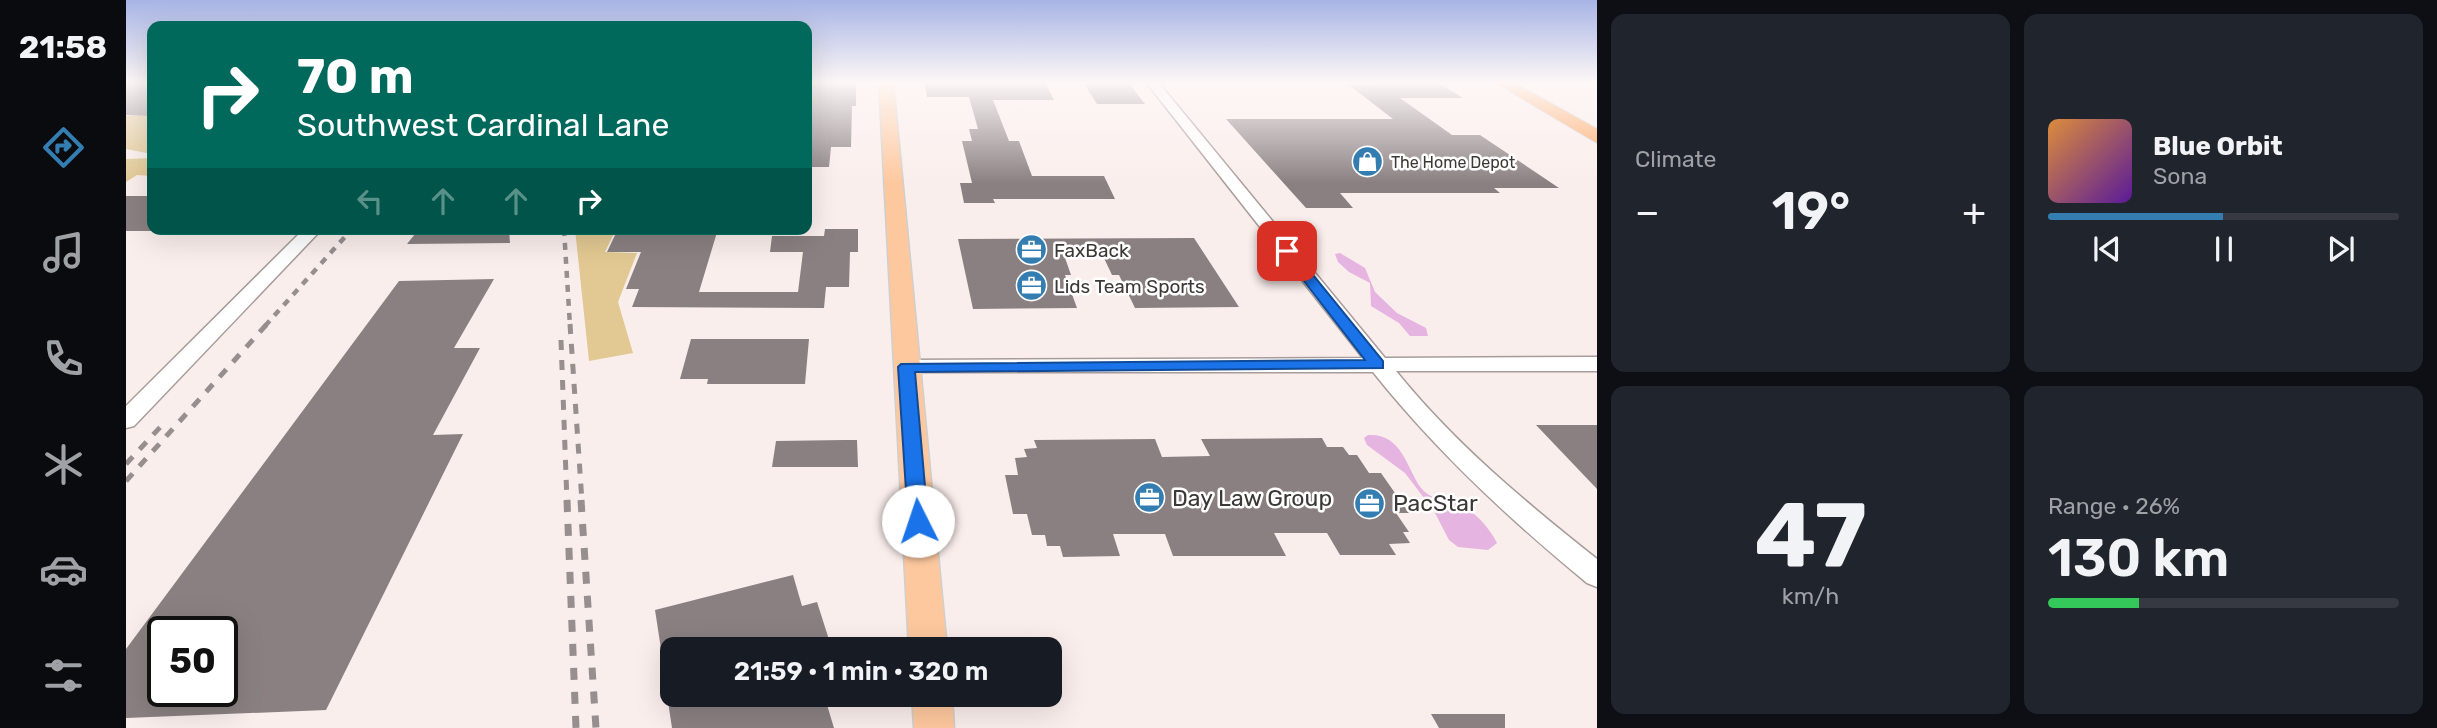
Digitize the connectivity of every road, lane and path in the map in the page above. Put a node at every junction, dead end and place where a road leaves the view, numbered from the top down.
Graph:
1 (888, 116) edge
2 (1179, 116) edge
3 (1561, 116) edge
4 (1597, 137) edge
5 (308, 235) edge
6 (1597, 364) edge
7 (1377, 365) junction
8 (906, 367) junction
9 (126, 420) edge
10 (1597, 575) edge
11 (927, 637) edge
12 (933, 707) edge
13 (934, 728) edge

1 - 8 main road
2 - 7 street
3 - 4 highway
5 - 9 street
6 - 7 street
7 - 8 street
7 - 10 street
8 - 11 main road
12 - 13 main road

